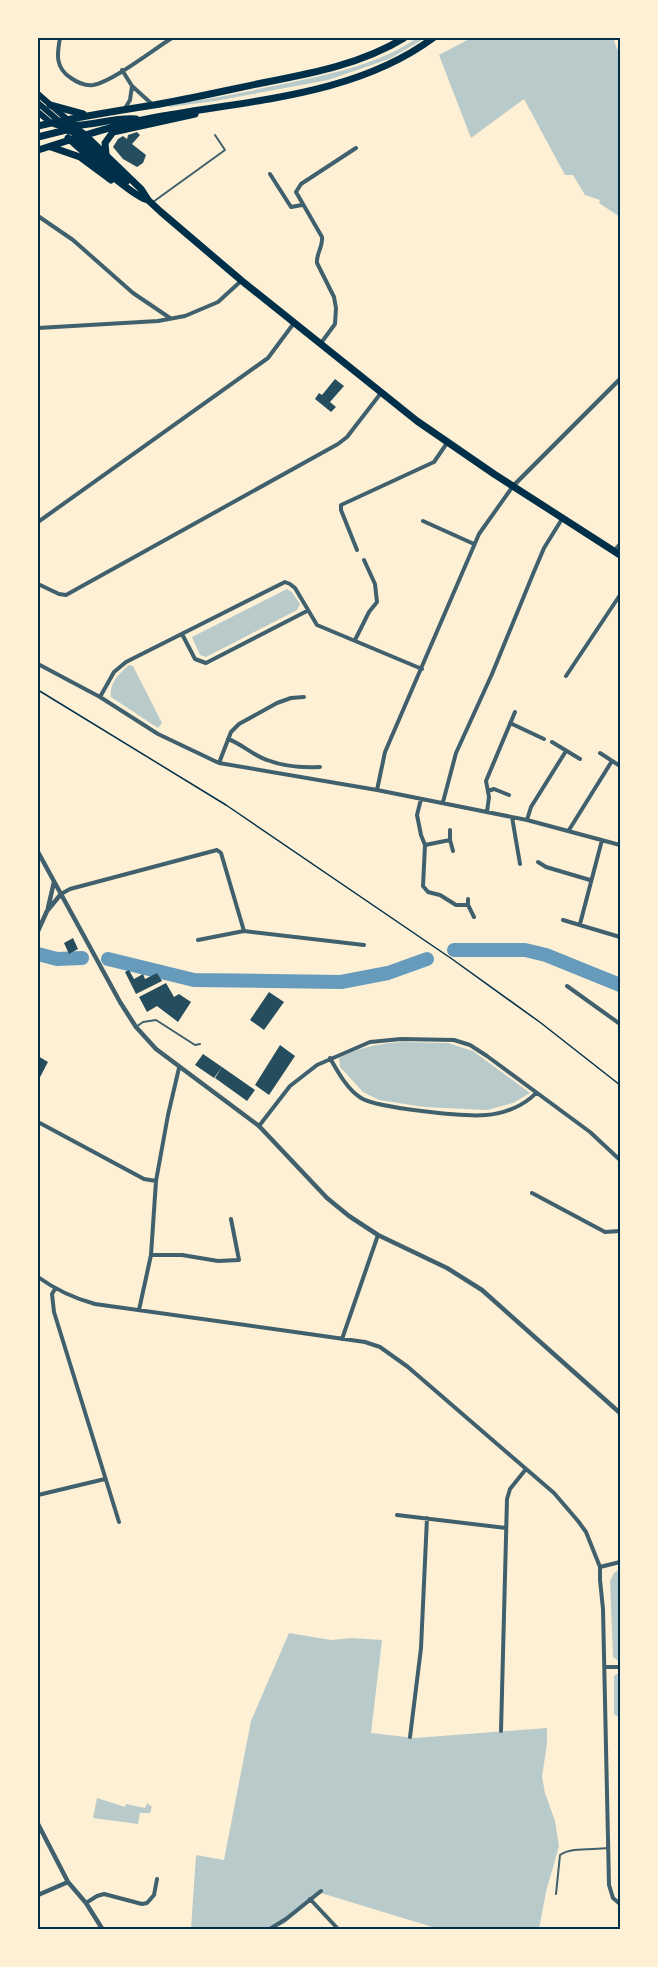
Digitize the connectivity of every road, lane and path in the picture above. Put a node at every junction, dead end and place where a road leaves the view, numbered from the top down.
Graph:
1 (60, 38) edge
2 (172, 38) edge
3 (404, 38) edge
4 (433, 38) edge
5 (122, 70) junction
6 (132, 86) junction
7 (38, 94) edge
8 (38, 103) edge
9 (50, 105) junction
10 (153, 105) junction
11 (124, 110) junction
12 (202, 110) junction
13 (38, 112) edge
14 (90, 115) junction
15 (145, 119) junction
16 (38, 126) edge
17 (64, 126) junction
18 (215, 135) dead end
19 (38, 137) edge
20 (77, 137) junction
21 (48, 147) junction
22 (356, 148) dead end
23 (38, 150) edge
24 (106, 154) junction
25 (270, 174) dead end
26 (147, 201) junction
27 (302, 204) junction
28 (38, 216) edge
29 (242, 281) junction
30 (171, 319) junction
31 (294, 322) junction
32 (38, 328) edge
33 (321, 343) junction
34 (621, 380) edge
35 (381, 393) junction
36 (447, 443) junction
37 (513, 486) junction
38 (562, 518) junction
39 (423, 521) dead end
40 (38, 522) edge
41 (475, 544) junction
42 (621, 544) edge
43 (357, 550) dead end
44 (617, 553) edge
45 (364, 560) dead end
46 (38, 584) edge
47 (621, 594) edge
48 (307, 611) junction
49 (182, 634) junction
50 (355, 640) junction
51 (38, 664) edge
52 (422, 669) junction
53 (566, 676) dead end
54 (38, 690) edge
55 (304, 697) dead end
56 (99, 698) junction
57 (515, 712) dead end
58 (510, 723) junction
59 (228, 739) junction
60 (544, 739) dead end
61 (552, 742) dead end
62 (566, 751) junction
63 (600, 753) dead end
64 (580, 759) dead end
65 (612, 761) junction
66 (219, 763) junction
67 (320, 766) dead end
68 (621, 766) edge
69 (377, 790) junction
70 (487, 791) junction
71 (509, 795) dead end
72 (421, 799) junction
73 (442, 802) junction
74 (487, 812) junction
75 (512, 817) junction
76 (527, 820) junction
77 (450, 830) dead end
78 (569, 830) junction
79 (450, 840) junction
80 (602, 840) junction
81 (425, 845) junction
82 (621, 845) edge
83 (453, 851) dead end
84 (38, 852) edge
85 (538, 862) dead end
86 (520, 864) dead end
87 (546, 867) junction
88 (544, 875) dead end
89 (590, 880) junction
90 (54, 882) junction
91 (61, 894) junction
92 (468, 899) dead end
93 (468, 905) junction
94 (48, 910) junction
95 (474, 917) dead end
96 (563, 920) dead end
97 (580, 924) junction
98 (38, 931) edge
99 (244, 931) junction
100 (621, 937) edge
101 (198, 940) dead end
102 (364, 945) dead end
103 (567, 986) dead end
104 (621, 1024) edge
105 (136, 1027) junction
106 (200, 1044) dead end
107 (330, 1058) junction
108 (179, 1068) junction
109 (621, 1085) edge
110 (536, 1093) junction
111 (38, 1122) edge
112 (259, 1125) junction
113 (621, 1160) edge
114 (156, 1181) junction
115 (532, 1193) dead end
116 (231, 1220) dead end
117 (621, 1231) edge
118 (378, 1235) junction
119 (151, 1255) junction
120 (38, 1277) edge
121 (55, 1289) junction
122 (139, 1310) junction
123 (342, 1339) junction
124 (621, 1413) edge
125 (526, 1468) junction
126 (105, 1479) junction
127 (38, 1495) edge
128 (397, 1515) dead end
129 (427, 1518) junction
130 (119, 1522) dead end
131 (506, 1528) junction
132 (621, 1562) edge
133 (600, 1567) junction
134 (621, 1667) edge
135 (605, 1668) junction
136 (501, 1731) dead end
137 (410, 1737) dead end
138 (38, 1824) edge
139 (608, 1848) junction
140 (157, 1879) dead end
141 (68, 1882) junction
142 (321, 1891) dead end
143 (556, 1894) dead end
144 (38, 1895) edge
145 (310, 1899) junction
146 (86, 1903) junction
147 (621, 1904) edge
148 (103, 1929) edge
149 (268, 1929) edge
150 (339, 1929) edge

1 - 5 street
2 - 5 street
3 - 10 highway
4 - 12 highway
5 - 6 street
6 - 10 street
6 - 11 street
7 - 9 main road
8 - 17 main road
9 - 14 highway
9 - 17 main road
10 - 11 highway
11 - 14 highway
12 - 15 highway
12 - 24 highway
13 - 17 main road
14 - 17 highway
15 - 17 highway
15 - 20 highway
16 - 17 highway
17 - 19 highway
17 - 20 highway
17 - 20 highway
18 - 26 lane
20 - 21 highway
20 - 24 highway
20 - 26 highway
21 - 23 highway
21 - 26 highway
22 - 27 street
24 - 26 highway
25 - 27 street
26 - 29 highway
27 - 33 street
28 - 30 street
29 - 30 street
29 - 31 highway
30 - 32 street
31 - 33 highway
31 - 40 street
33 - 35 highway
34 - 37 street
35 - 36 highway
35 - 46 street
36 - 37 highway
36 - 43 street
37 - 38 highway
37 - 41 street
38 - 44 highway
38 - 73 street
39 - 41 street
41 - 52 street
42 - 44 street
45 - 50 street
47 - 53 street
48 - 49 street
48 - 49 street
48 - 50 street
49 - 56 street
50 - 52 street
51 - 56 street
52 - 69 street
54 - 109 path
55 - 59 street
56 - 66 street
57 - 58 street
58 - 60 street
58 - 70 street
59 - 66 street
59 - 67 street
61 - 62 street
62 - 64 street
62 - 76 street
63 - 65 street
65 - 68 street
65 - 78 street
66 - 69 street
69 - 72 street
70 - 71 street
70 - 74 street
72 - 73 street
72 - 81 street
73 - 74 street
74 - 75 street
75 - 76 street
75 - 86 street
76 - 78 street
77 - 79 street
78 - 80 street
79 - 81 street
79 - 83 street
80 - 82 street
80 - 89 street
81 - 93 street
84 - 90 street
85 - 87 street
87 - 88 street
87 - 89 street
89 - 97 street
90 - 91 street
90 - 94 street
91 - 94 street
91 - 99 street
91 - 105 street
92 - 93 street
93 - 95 street
94 - 98 street
96 - 97 street
97 - 100 street
99 - 101 street
99 - 102 street
103 - 104 street
105 - 106 lane
105 - 108 street
107 - 110 street
107 - 110 street
107 - 112 street
108 - 112 street
108 - 114 street
110 - 113 street
111 - 114 street
112 - 118 street
114 - 119 street
115 - 117 street
116 - 119 street
118 - 123 street
118 - 124 street
119 - 122 street
120 - 121 street
121 - 122 street
121 - 126 street
122 - 123 street
123 - 125 street
125 - 131 street
125 - 133 street
126 - 127 street
126 - 130 street
128 - 129 street
129 - 131 street
129 - 137 street
131 - 136 street
132 - 133 street
133 - 135 street
134 - 135 street
135 - 139 street
138 - 141 street
139 - 143 lane
139 - 147 street
140 - 146 street
141 - 144 street
141 - 146 street
142 - 145 street
145 - 149 street
145 - 150 street
146 - 148 street

